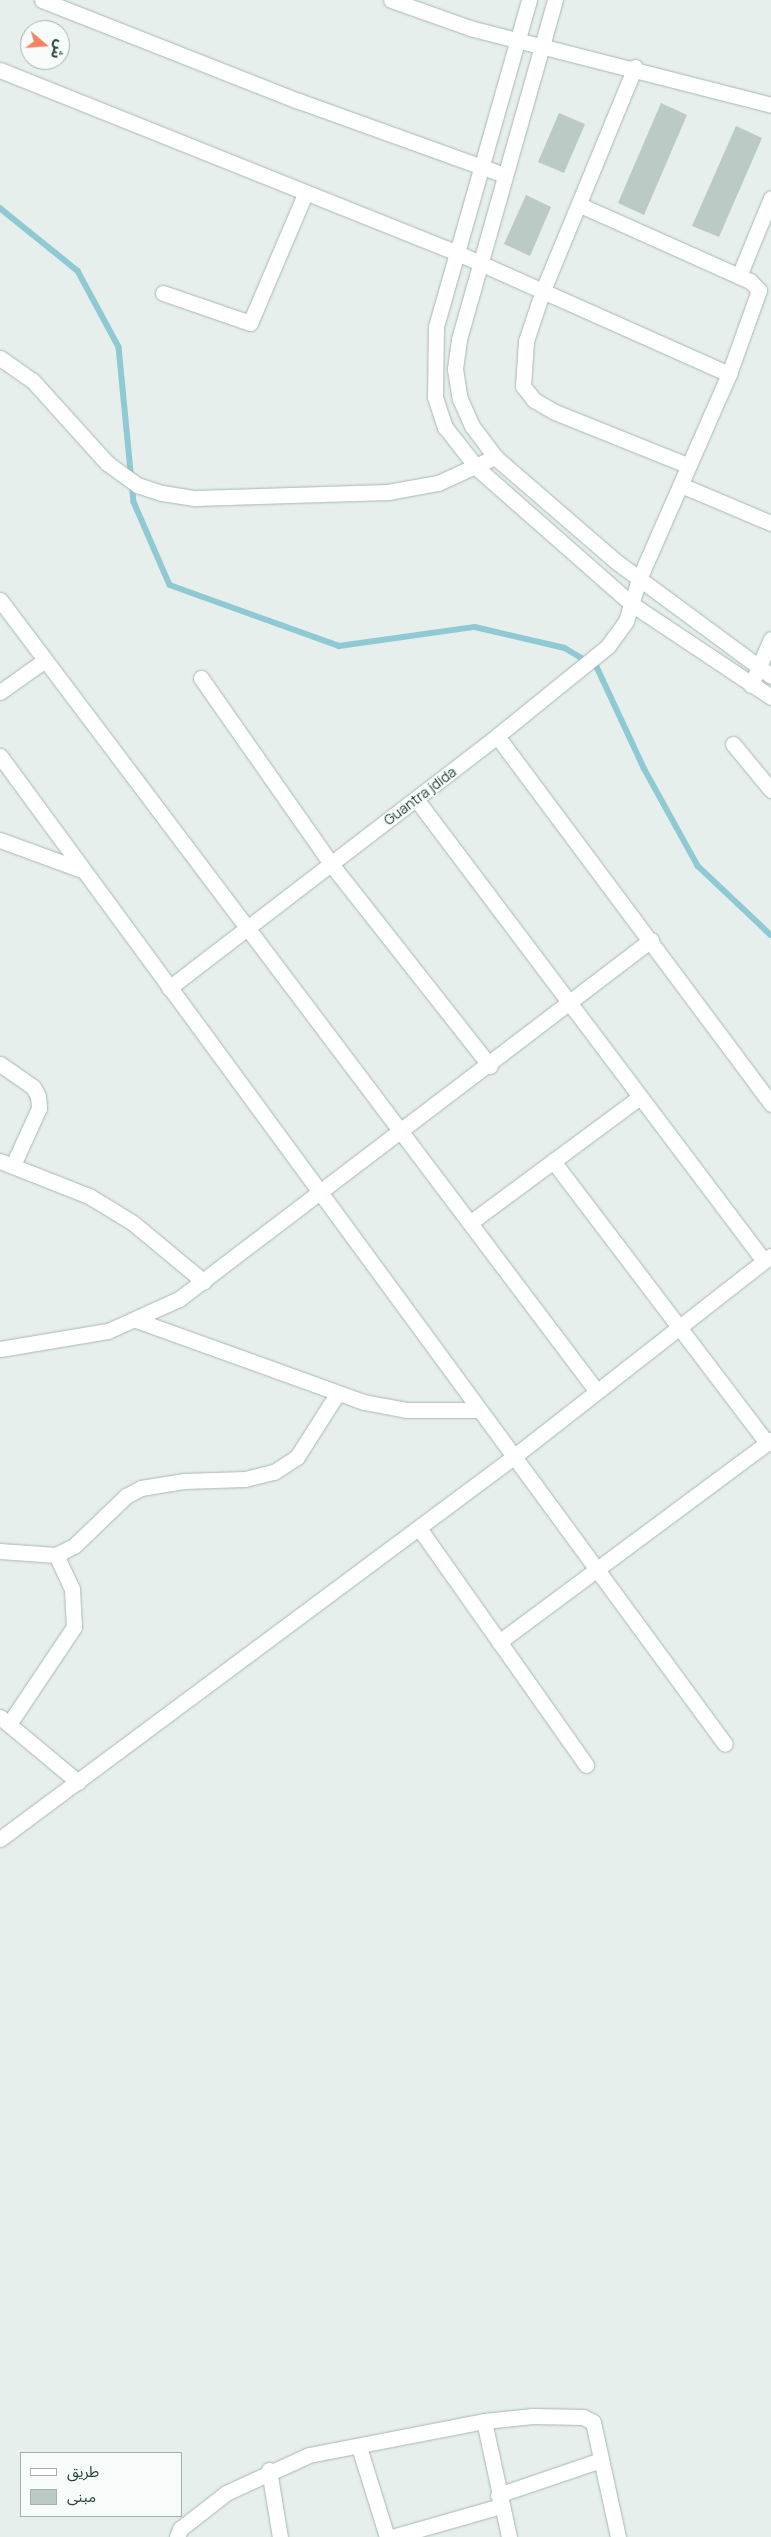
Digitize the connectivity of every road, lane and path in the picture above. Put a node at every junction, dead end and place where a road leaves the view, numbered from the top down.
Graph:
1 (42, 0) edge
2 (391, 0) edge
3 (528, 0) edge
4 (555, 0) edge
5 (517, 40) junction
6 (541, 46) junction
7 (635, 67) junction
8 (0, 70) edge
9 (771, 105) edge
10 (479, 167) junction
11 (502, 174) junction
12 (306, 192) junction
13 (771, 198) edge
14 (580, 205) junction
15 (455, 252) junction
16 (478, 262) junction
17 (739, 276) junction
18 (543, 290) junction
19 (163, 293) dead end
20 (0, 358) edge
21 (729, 374) junction
22 (495, 457) junction
23 (689, 466) junction
24 (478, 468) junction
25 (681, 485) junction
26 (771, 523) edge
27 (639, 579) junction
28 (0, 600) edge
29 (633, 604) junction
30 (771, 639) edge
31 (45, 660) junction
32 (764, 673) edge
33 (200, 678) dead end
34 (751, 685) junction
35 (0, 692) edge
36 (771, 697) edge
37 (498, 736) junction
38 (733, 744) dead end
39 (0, 756) edge
40 (771, 790) edge
41 (416, 799) junction
42 (0, 840) edge
43 (330, 864) junction
44 (82, 870) junction
45 (249, 927) junction
46 (651, 940) junction
47 (169, 988) junction
48 (569, 1003) junction
49 (0, 1064) edge
50 (490, 1066) junction
51 (640, 1097) junction
52 (771, 1104) edge
53 (404, 1132) junction
54 (553, 1161) junction
55 (6, 1163) edge
56 (319, 1193) junction
57 (471, 1222) junction
58 (768, 1259) edge
59 (204, 1282) junction
60 (136, 1320) junction
61 (678, 1326) junction
62 (0, 1349) edge
63 (595, 1389) junction
64 (337, 1394) junction
65 (477, 1410) junction
66 (769, 1441) edge
67 (512, 1458) junction
68 (419, 1528) junction
69 (0, 1551) edge
70 (56, 1555) junction
71 (596, 1571) junction
72 (499, 1642) junction
73 (5, 1720) edge
74 (725, 1744) dead end
75 (586, 1765) dead end
76 (78, 1782) junction
77 (0, 1839) edge
78 (484, 2421) junction
79 (359, 2447) junction
80 (601, 2460) junction
81 (269, 2470) junction
82 (500, 2500) junction
83 (177, 2537) edge
84 (280, 2537) edge
85 (386, 2537) edge
86 (392, 2537) edge
87 (509, 2537) edge
88 (618, 2537) edge

1 - 10 street
2 - 5 street
3 - 5 street
4 - 6 street
5 - 6 street
5 - 10 street
6 - 7 street
6 - 11 street
7 - 9 street
7 - 14 street
8 - 12 street
10 - 11 street
10 - 15 street
11 - 16 street
12 - 15 street
12 - 19 street
13 - 17 street
14 - 17 street, Guantra jdida
14 - 18 street
15 - 16 street
15 - 24 street
16 - 18 street
16 - 22 street
17 - 21 street, Guantra jdida
18 - 21 street
18 - 23 street
20 - 24 street
21 - 23 street, Guantra jdida
22 - 24 street
22 - 27 street
23 - 25 street, Guantra jdida
24 - 29 street
25 - 26 street
25 - 27 street, Guantra jdida
27 - 29 street, Guantra jdida
27 - 32 street
28 - 31 street
29 - 34 street
29 - 37 street, Guantra jdida
30 - 32 street
31 - 35 street
31 - 45 street
32 - 34 street
33 - 43 street
34 - 36 street
37 - 41 street, Guantra jdida
37 - 46 street
38 - 40 street
39 - 44 street
41 - 43 street, Guantra jdida
41 - 48 street
42 - 44 street
43 - 45 street, Guantra jdida
43 - 50 street
44 - 47 street
45 - 47 street, Guantra jdida
45 - 53 street
46 - 48 street
46 - 52 street
47 - 56 street
48 - 50 street
48 - 51 street
49 - 55 street
50 - 53 street
51 - 54 street
51 - 58 street
53 - 56 street
53 - 57 street
54 - 57 street
54 - 61 street
55 - 59 street
56 - 59 street
56 - 65 street
57 - 63 street
58 - 61 street
59 - 60 street
60 - 62 street
60 - 64 street
61 - 63 street
61 - 66 street
63 - 67 street
64 - 65 street
64 - 70 street
65 - 67 street
66 - 71 street
67 - 68 street
67 - 71 street
68 - 72 street
68 - 76 street
69 - 70 street
70 - 73 street
71 - 72 street
71 - 74 street
72 - 75 street
73 - 76 street
76 - 77 street
78 - 79 street
78 - 80 street
78 - 82 street
79 - 81 street
79 - 85 street
80 - 82 street
80 - 88 street
81 - 83 street
81 - 84 street
82 - 86 street
82 - 87 street

